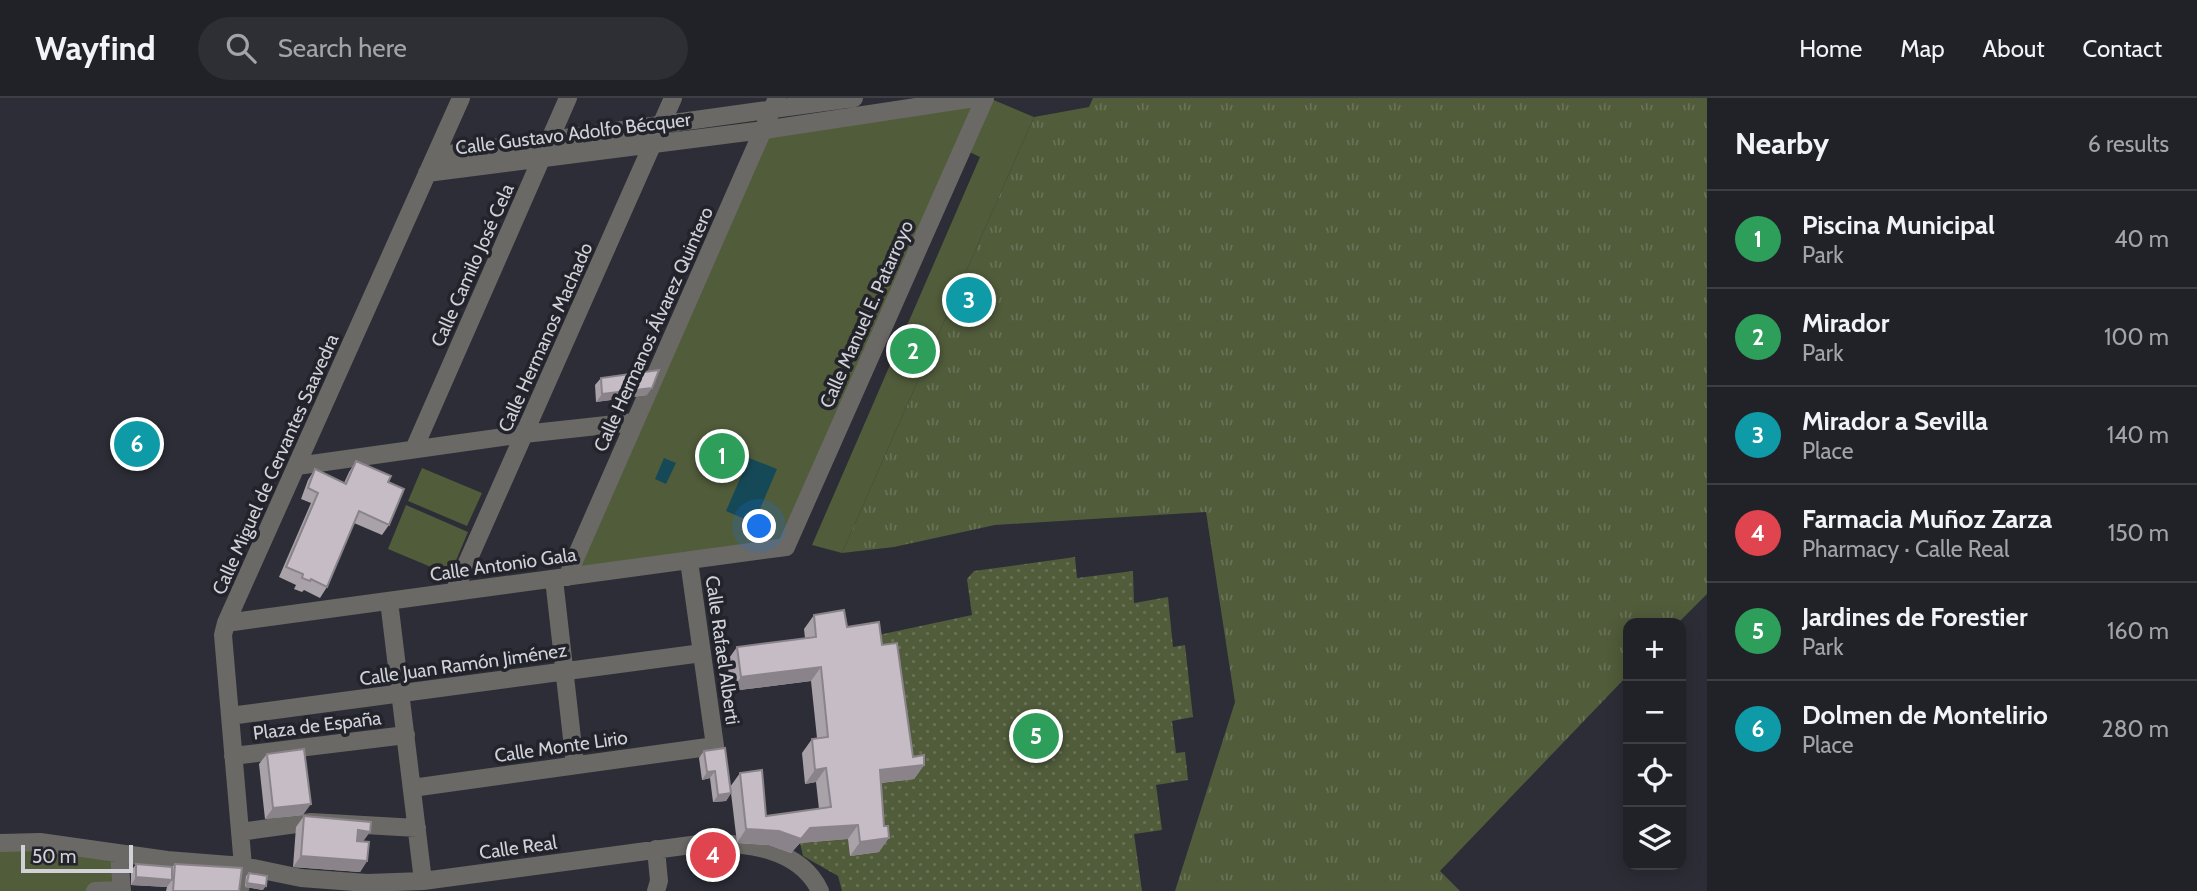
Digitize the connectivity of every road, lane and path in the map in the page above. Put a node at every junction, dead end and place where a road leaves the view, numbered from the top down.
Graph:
1 (461, 98) edge
2 (568, 98) edge
3 (673, 98) edge
4 (854, 98) edge
5 (975, 98) edge
6 (985, 98) edge
7 (775, 104) edge
8 (876, 105) edge
9 (662, 125) junction
10 (764, 130) junction
11 (550, 141) junction
12 (654, 143) junction
13 (435, 156) junction
14 (542, 158) junction
15 (427, 173) junction
16 (634, 422) junction
17 (524, 434) junction
18 (414, 449) junction
19 (297, 466) junction
20 (786, 547) joint
21 (689, 561) junction
22 (561, 578) junction
23 (454, 592) junction
24 (389, 601) junction
25 (226, 623) junction
26 (702, 653) junction
27 (565, 672) junction
28 (402, 694) junction
29 (230, 716) junction
30 (406, 735) junction
31 (715, 746) joint
32 (233, 756) junction
33 (575, 765) junction
34 (412, 788) junction
35 (417, 828) junction
36 (240, 832) junction
37 (0, 842) edge
38 (656, 849) junction
39 (120, 854) junction
40 (243, 866) junction
41 (423, 881) junction
42 (367, 887) edge
43 (121, 890) edge
44 (95, 891) edge
45 (240, 891) edge
46 (656, 891) edge
47 (820, 891) edge

1 - 13 street, Calle Miguel de Cervantes Saavedra
2 - 11 street, Calle Camilo José Cela
3 - 9 street, Calle Hermanos Machado
4 - 7 street, Calle Gustavo Adolfo Bécquer
5 - 8 street, Calle Gustavo Adolfo Bécquer
6 - 20 street, Calle Manuel E. Patarroyo
7 - 9 street, Calle Gustavo Adolfo Bécquer
7 - 10 street, Calle Hermanos Álvarez Quintero
8 - 10 street, Calle Gustavo Adolfo Bécquer
9 - 11 street, Calle Gustavo Adolfo Bécquer
9 - 12 street, Calle Hermanos Machado
10 - 12 street, Calle Gustavo Adolfo Bécquer
10 - 16 street, Calle Hermanos Álvarez Quintero
11 - 13 street, Calle Gustavo Adolfo Bécquer
11 - 14 street, Calle Camilo José Cela
12 - 14 street, Calle Gustavo Adolfo Bécquer
12 - 17 street, Calle Hermanos Machado
13 - 15 street, Calle Miguel de Cervantes Saavedra
14 - 15 street, Calle Gustavo Adolfo Bécquer
14 - 18 street, Calle Camilo José Cela
15 - 19 street, Calle Miguel de Cervantes Saavedra
16 - 17 street
16 - 22 street, Calle Hermanos Álvarez Quintero
17 - 18 street
17 - 23 street, Calle Hermanos Machado
18 - 19 street
19 - 25 street, Calle Miguel de Cervantes Saavedra
20 - 21 street, Calle Antonio Gala
21 - 22 street, Calle Antonio Gala
21 - 26 street, Calle Rafael Alberti
22 - 23 street, Calle Antonio Gala
22 - 27 street
23 - 24 street, Calle Antonio Gala
24 - 25 street, Calle Antonio Gala
24 - 28 street
25 - 29 street, Calle Miguel de Cervantes Saavedra
26 - 27 street, Calle Juan Ramón Jiménez
26 - 31 street, Calle Rafael Alberti
27 - 28 street, Calle Juan Ramón Jiménez
27 - 33 street
28 - 29 street, Calle Juan Ramón Jiménez
28 - 30 street
29 - 32 street, Calle Miguel de Cervantes Saavedra
30 - 32 street, Plaza de España
30 - 34 street
31 - 33 street, Calle Monte Lirio
32 - 36 street, Calle Miguel de Cervantes Saavedra
33 - 34 street, Calle Monte Lirio
34 - 35 street
35 - 36 street
35 - 41 street
36 - 40 street, Calle Miguel de Cervantes Saavedra
37 - 39 street, Calle Real
38 - 41 street, Calle Real
38 - 46 street
38 - 47 street, Calle Real
39 - 40 street, Calle Real
39 - 43 street
40 - 42 street, Calle Real
40 - 45 street, Calle Miguel de Cervantes Saavedra
41 - 42 street, Calle Real
43 - 44 street

